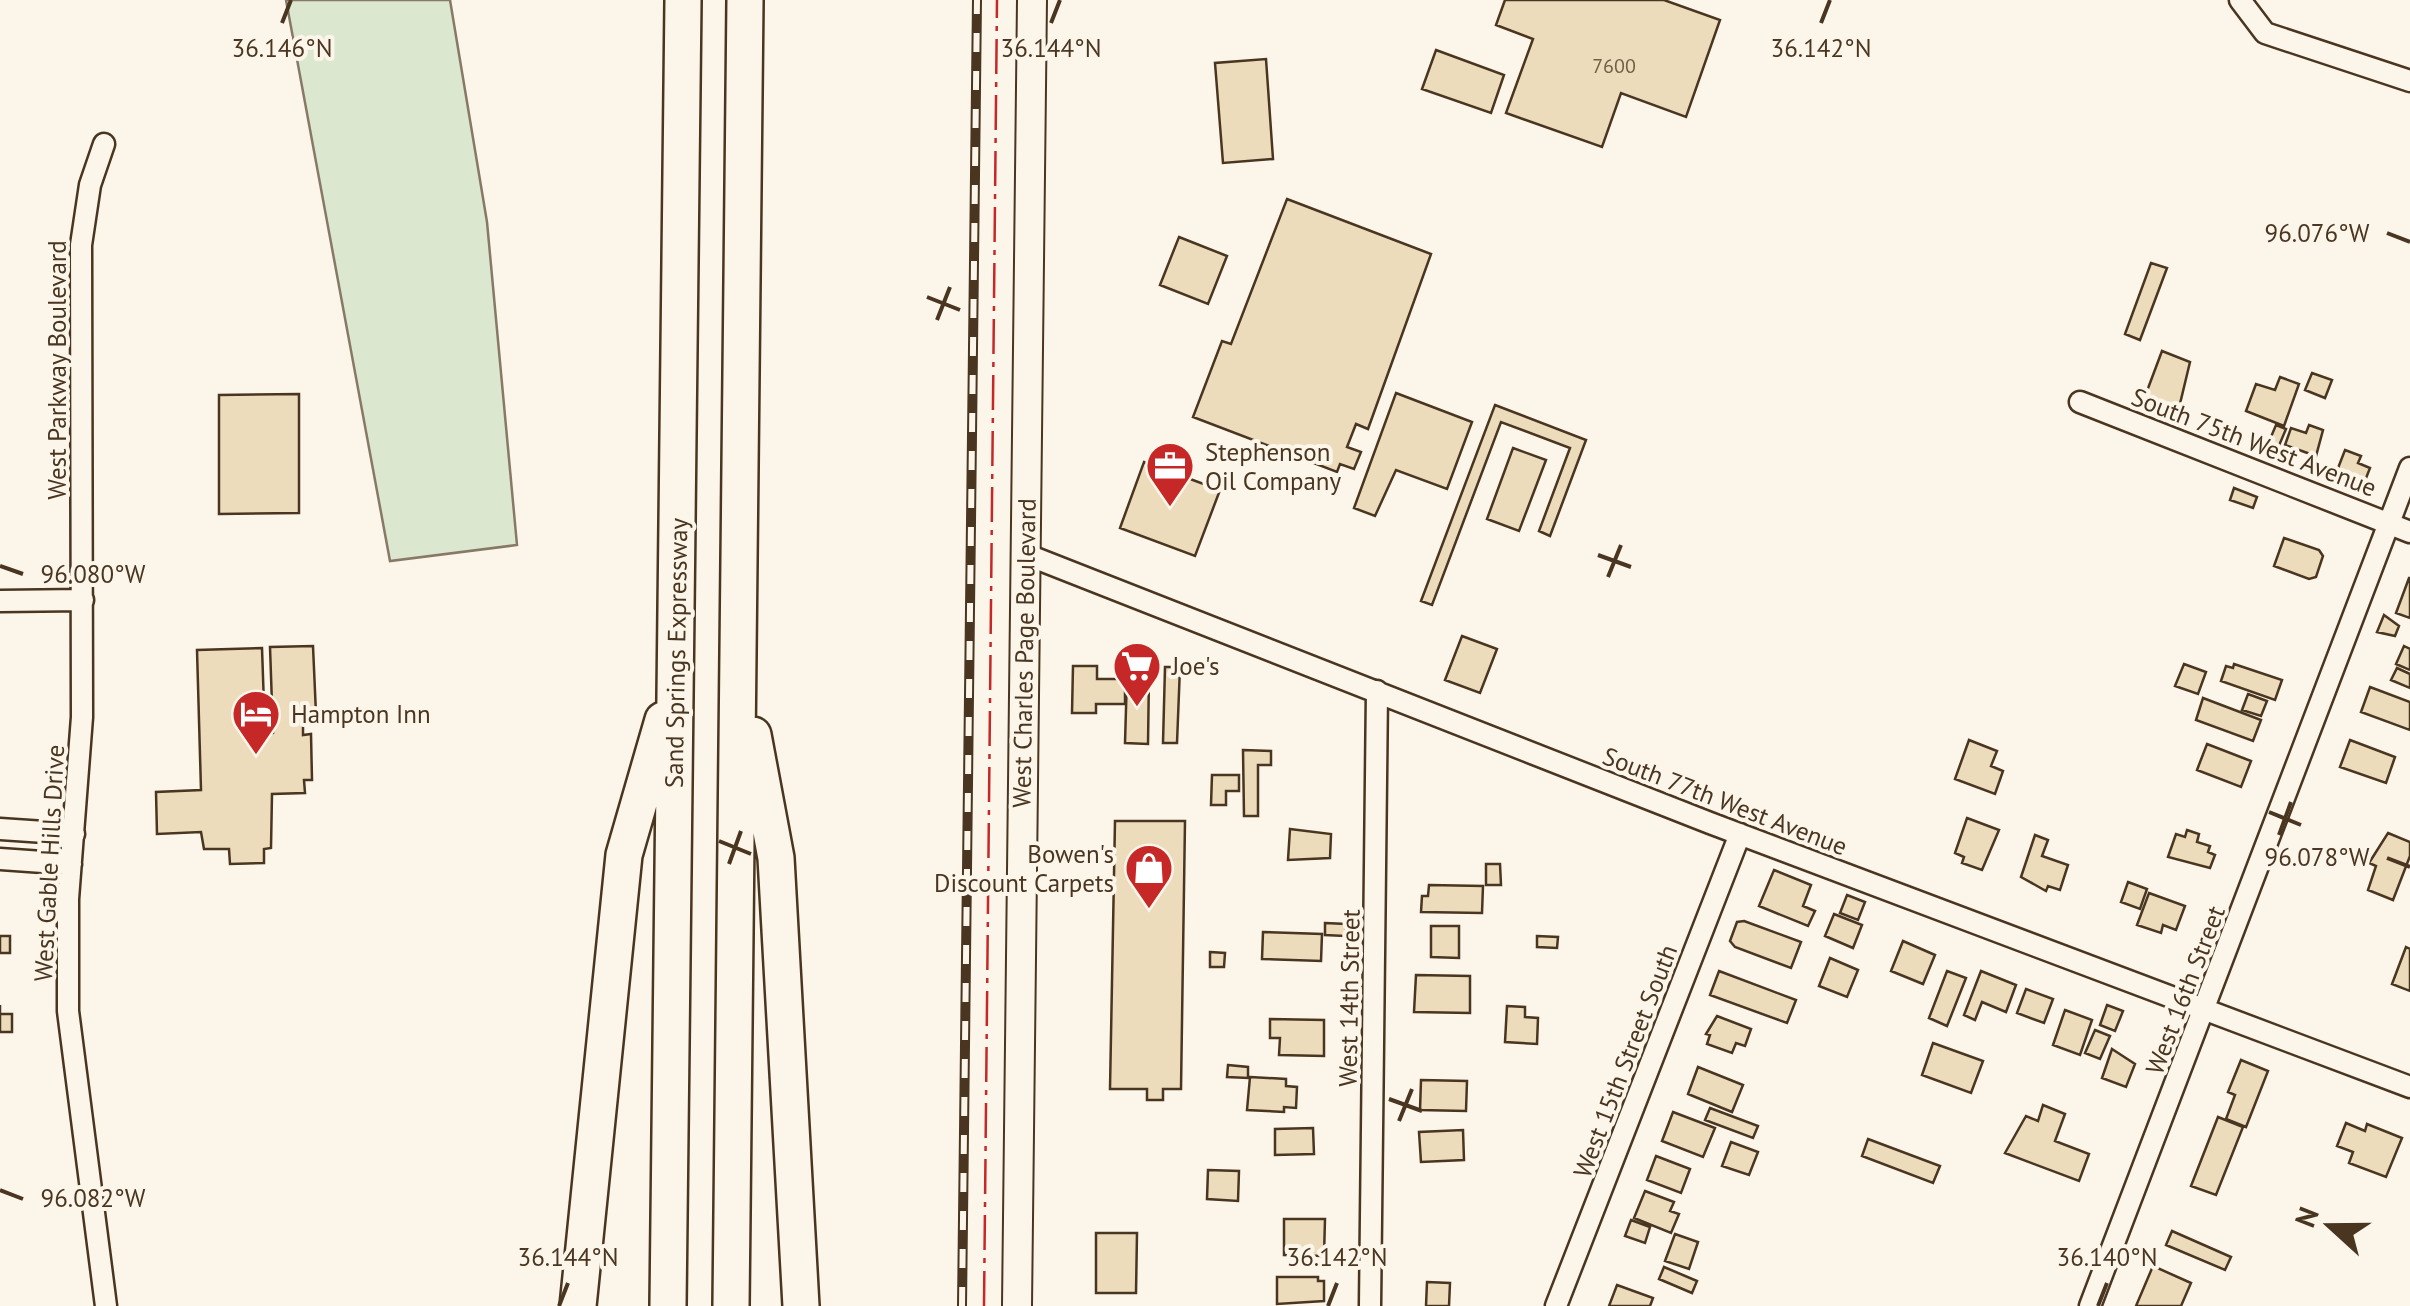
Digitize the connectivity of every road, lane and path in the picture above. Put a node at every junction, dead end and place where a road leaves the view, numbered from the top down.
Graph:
1 (684, 0) edge
2 (745, 0) edge
3 (1032, 0) edge
4 (2240, 0) edge
5 (2410, 81) edge
6 (104, 144) dead end
7 (2080, 402) dead end
8 (2410, 468) edge
9 (2389, 522) junction
10 (2410, 532) edge
11 (1025, 554) junction
12 (83, 600) junction
13 (0, 601) edge
14 (739, 657) junction
15 (676, 676) junction
16 (1377, 690) junction
17 (0, 829) edge
18 (74, 834) junction
19 (1740, 834) junction
20 (0, 859) edge
21 (71, 864) junction
22 (2206, 1008) junction
23 (2410, 1087) edge
24 (106, 1306) edge
25 (578, 1306) edge
26 (668, 1306) edge
27 (731, 1306) edge
28 (801, 1306) edge
29 (1017, 1306) edge
30 (1370, 1306) edge
31 (1556, 1306) edge
32 (2090, 1306) edge

1 - 15 highway, Sand Springs Expressway
2 - 14 highway
3 - 11 main road, West Charles Page Boulevard
4 - 5 street
6 - 12 street, West Parkway Boulevard
7 - 9 street, South 75th West Avenue
8 - 9 street, West 16th Street
9 - 10 street, South 75th West Avenue
9 - 22 street, West 16th Street
11 - 16 street, South 77th West Avenue
11 - 29 main road, West Charles Page Boulevard
12 - 13 street
12 - 18 street, West Gable Hills Drive
14 - 27 highway
14 - 28 highway
15 - 25 highway
15 - 26 highway, Sand Springs Expressway
16 - 19 street, South 77th West Avenue
16 - 30 street, West 14th Street
17 - 18 street
18 - 21 street, West Gable Hills Drive
19 - 22 street, South 77th West Avenue
19 - 31 street, West 15th Street South
20 - 21 street
21 - 24 street, West Gable Hills Drive
22 - 23 street, South 77th West Avenue
22 - 32 street, West 16th Street

